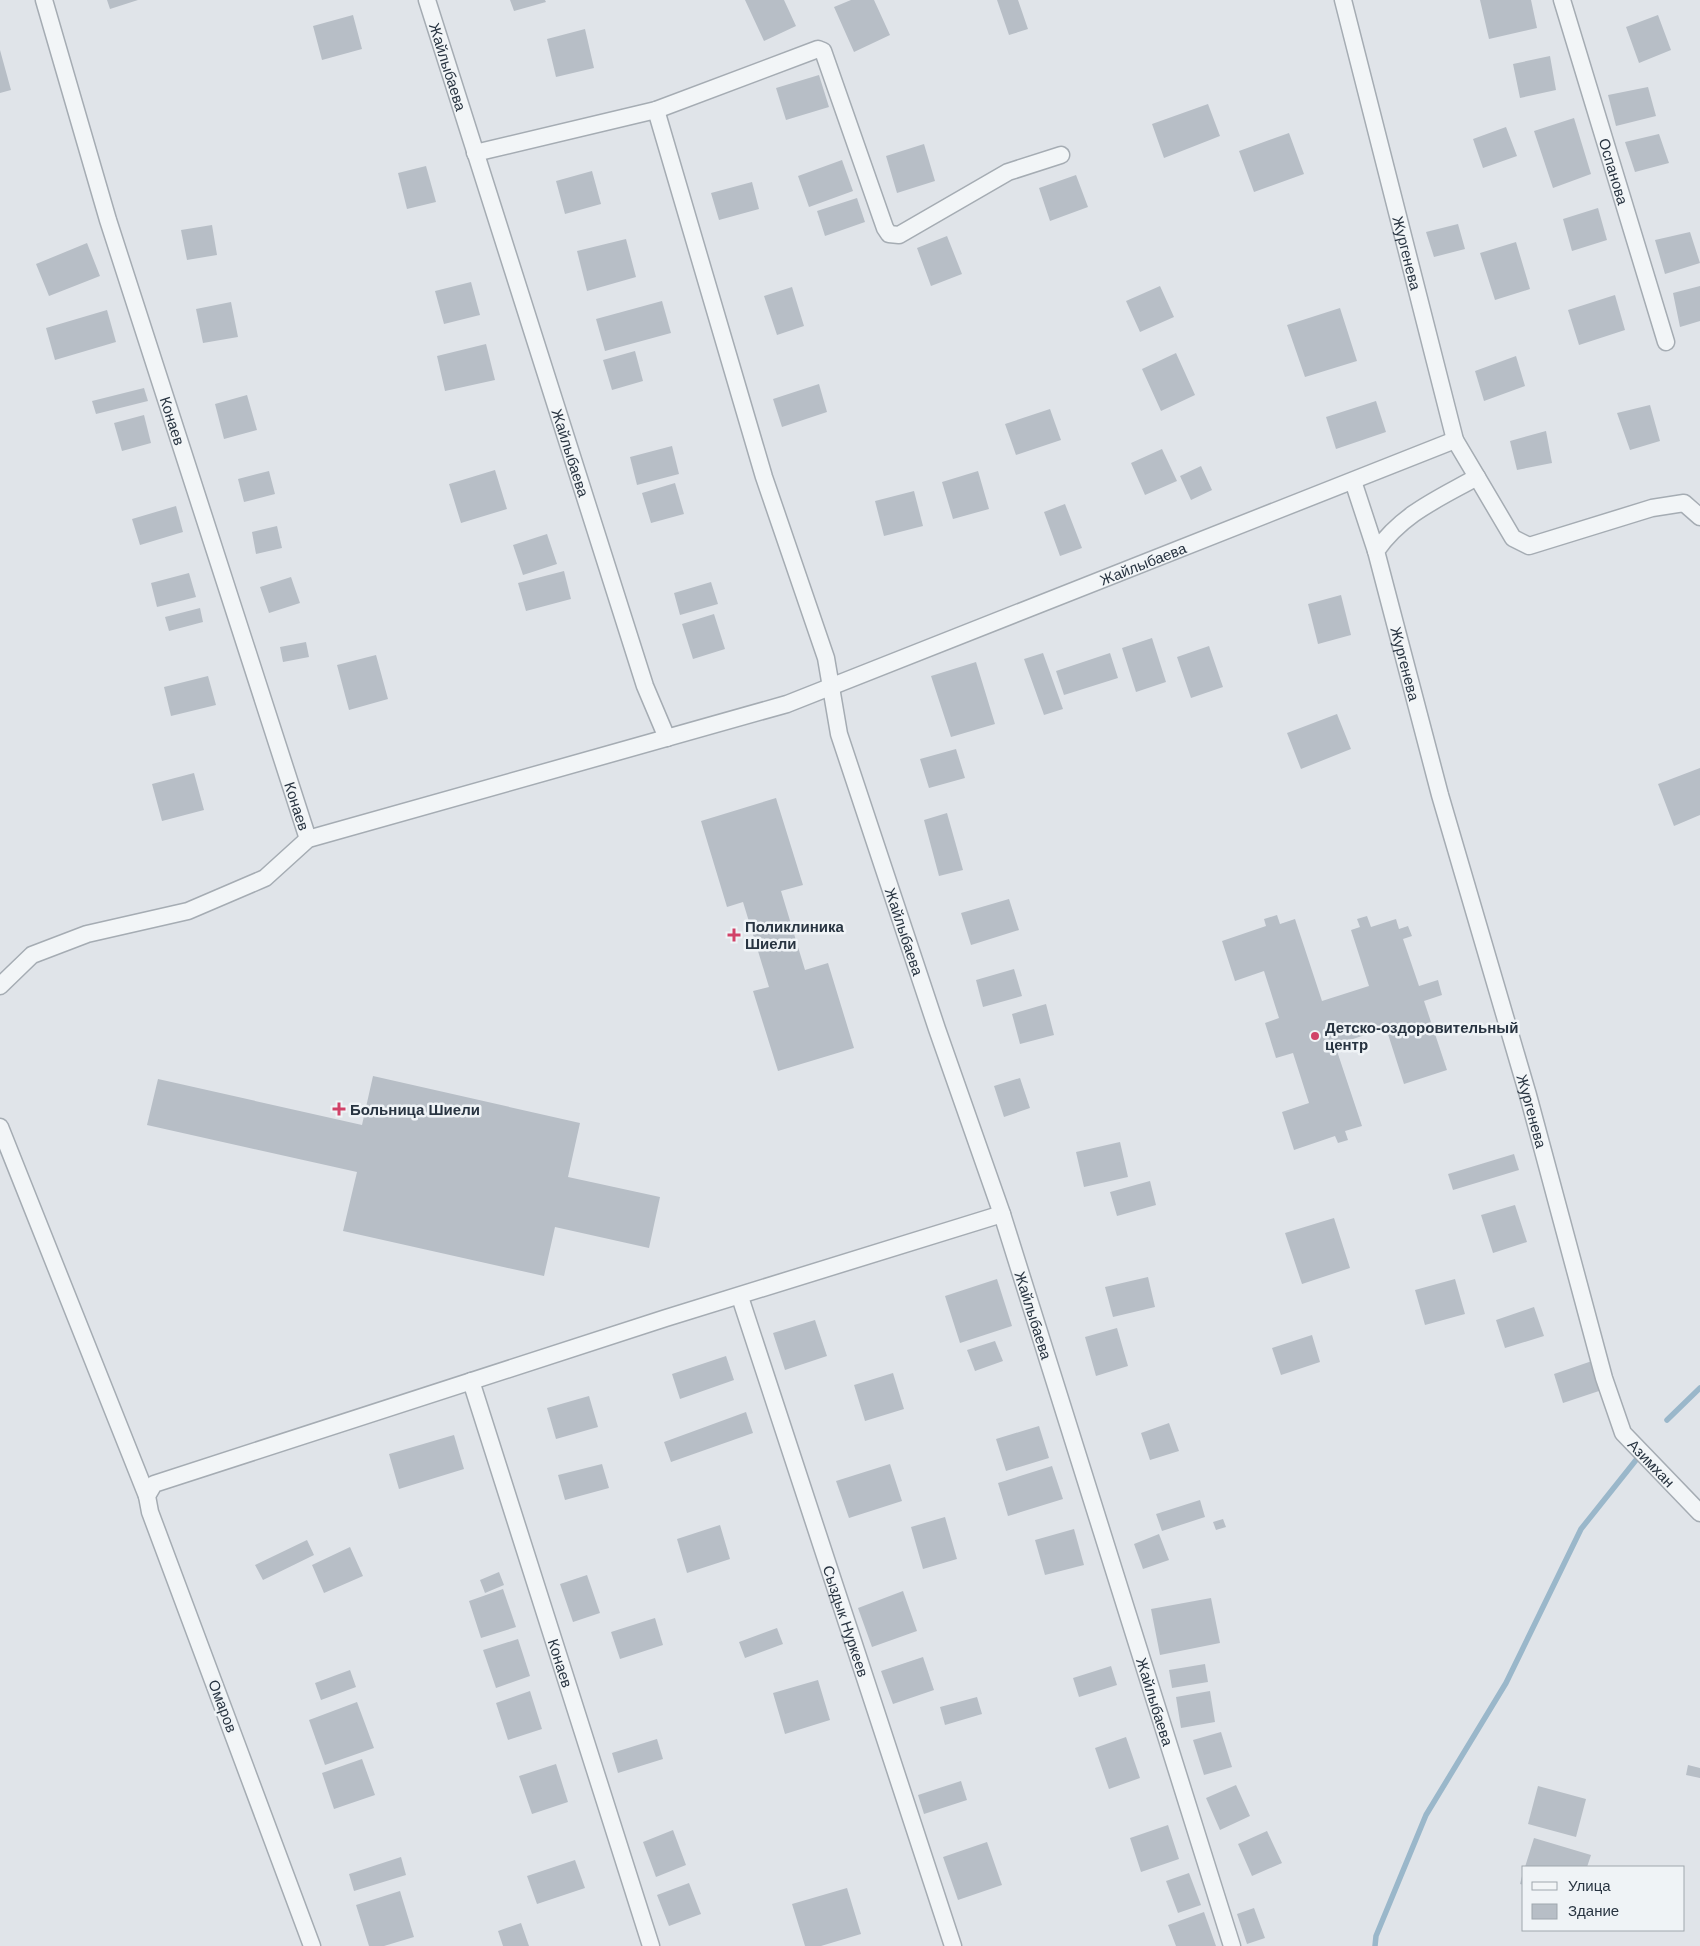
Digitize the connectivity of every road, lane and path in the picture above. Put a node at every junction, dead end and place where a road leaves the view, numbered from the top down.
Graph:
1 (44, 0) edge
2 (427, 0) edge
3 (1343, 0) edge
4 (1562, 0) edge
5 (656, 110) junction
6 (476, 153) junction
7 (1061, 155) dead end
8 (1666, 342) dead end
9 (1455, 440) junction
10 (1477, 477) junction
11 (1353, 481) junction
12 (1700, 517) edge
13 (1376, 551) junction
14 (831, 687) junction
15 (667, 738) junction
16 (308, 838) junction
17 (0, 986) edge
18 (0, 1127) edge
19 (1002, 1214) junction
20 (740, 1296) junction
21 (1604, 1378) joint
22 (471, 1381) junction
23 (147, 1496) junction
24 (1698, 1506) edge
25 (312, 1946) edge
26 (651, 1946) edge
27 (953, 1946) edge
28 (1232, 1946) edge

1 - 16 street, Конаев
2 - 6 street, Жайлыбаева
3 - 9 street, Жургенева
4 - 8 street, Оспанова
5 - 6 street
5 - 7 street
5 - 14 street
6 - 15 street, Жайлыбаева
9 - 10 street, Жургенева
9 - 11 street, Жайлыбаева
10 - 12 street, Жургенева
10 - 13 street
11 - 13 street, Жургенева
11 - 14 street, Жайлыбаева
13 - 21 street, Жургенева
14 - 15 street, Жайлыбаева
14 - 19 street, Жайлыбаева
15 - 16 street
16 - 17 street
18 - 23 street, Омаров
19 - 20 street
19 - 28 street, Жайлыбаева
20 - 22 street
20 - 27 street, Сыздык Нуркеев
21 - 24 street, Азимхан
22 - 23 street
22 - 26 street, Конаев
23 - 25 street, Омаров

